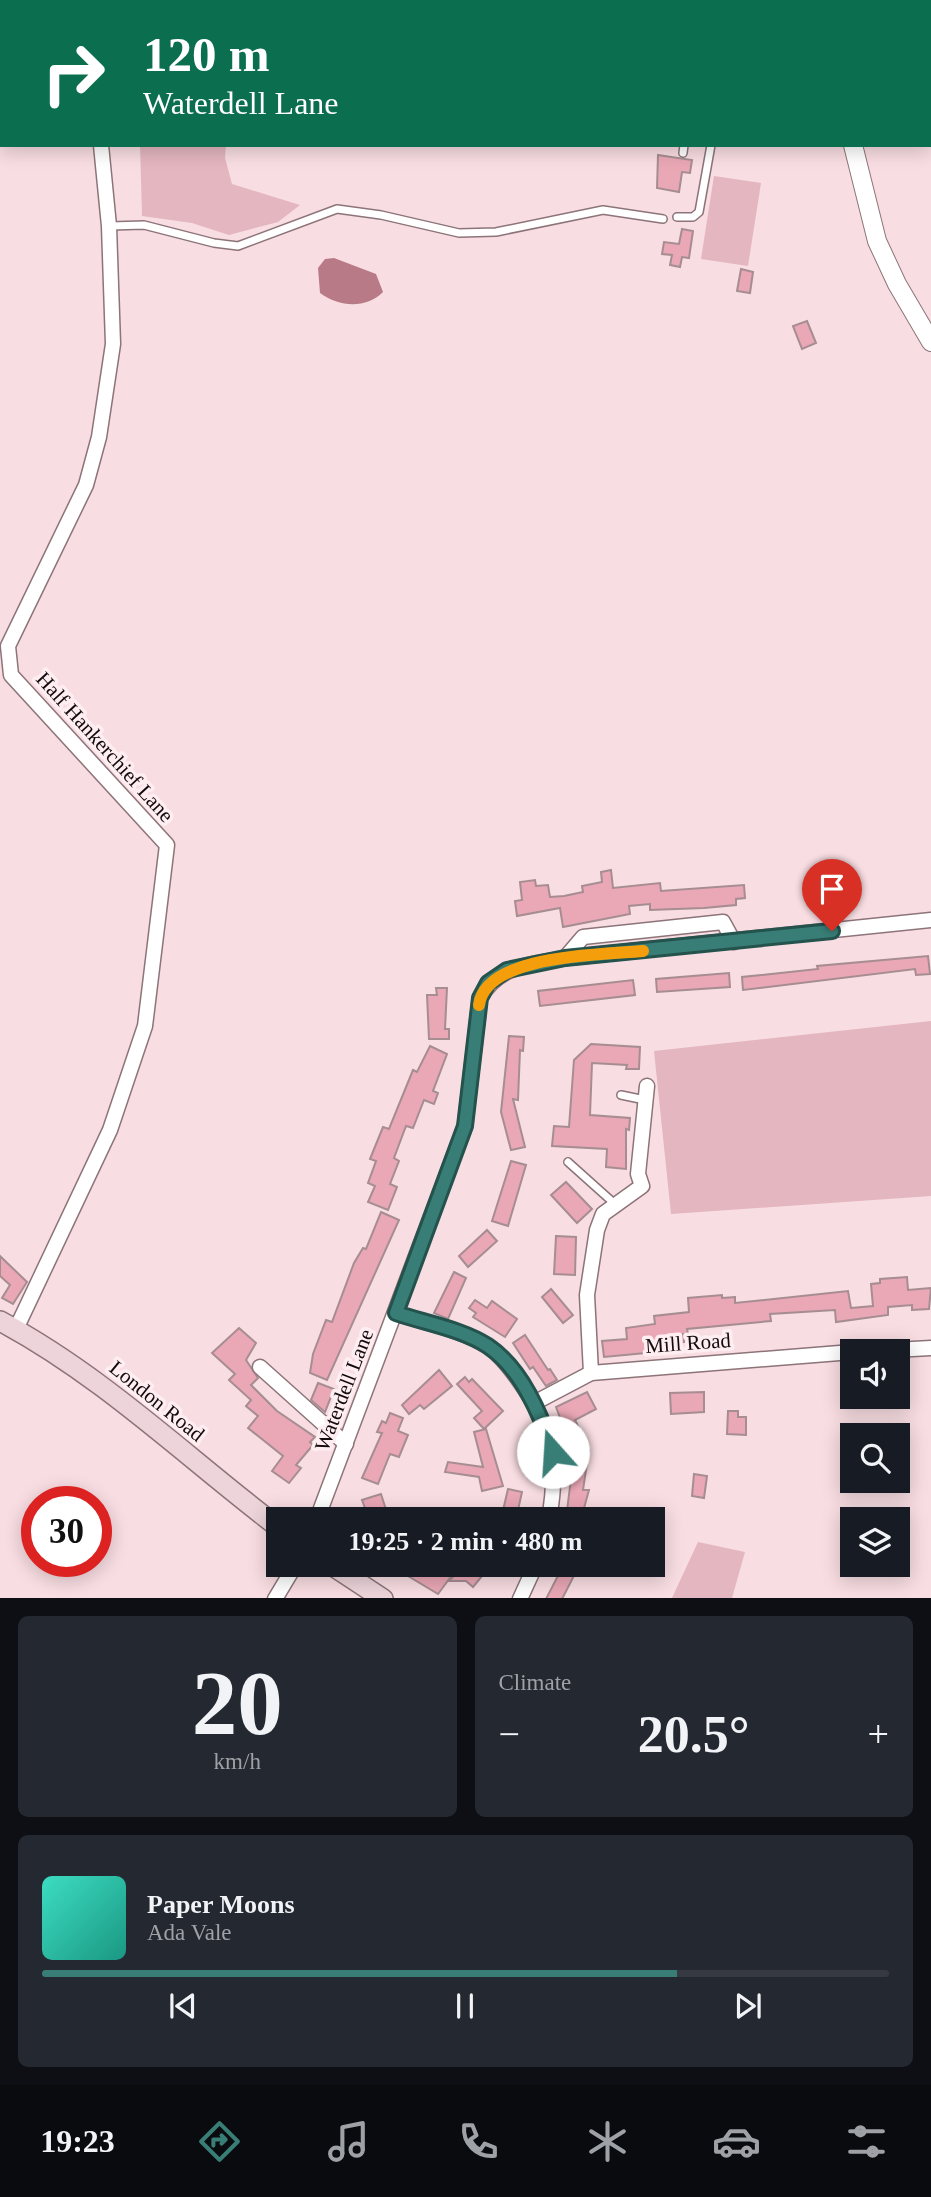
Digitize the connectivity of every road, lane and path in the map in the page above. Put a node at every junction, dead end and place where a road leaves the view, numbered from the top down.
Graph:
1 (101, 147) edge
2 (711, 147) edge
3 (854, 147) edge
4 (677, 216) dead end
5 (663, 219) dead end
6 (109, 226) junction
7 (931, 342) edge
8 (931, 920) edge
9 (734, 942) junction
10 (565, 958) junction
11 (646, 1093) joint
12 (621, 1095) dead end
13 (568, 1162) dead end
14 (616, 1205) junction
15 (396, 1313) junction
16 (8, 1325) edge
17 (931, 1348) edge
18 (910, 1349) edge
19 (840, 1354) edge
20 (260, 1367) dead end
21 (591, 1373) junction
22 (534, 1403) junction
23 (346, 1444) junction
24 (322, 1507) edge
25 (551, 1507) edge
26 (266, 1517) edge
27 (288, 1577) edge
28 (350, 1577) edge
29 (530, 1577) edge
30 (275, 1598) edge
31 (383, 1598) edge
32 (520, 1598) edge

1 - 6 street, Half Hankerchief Lane
2 - 4 lane
3 - 7 street
5 - 6 lane
6 - 16 street, Half Hankerchief Lane
8 - 9 street, Waterdell Lane
9 - 10 street, Waterdell Lane
9 - 10 street
10 - 15 street, Waterdell Lane
11 - 12 lane
11 - 14 street
13 - 14 lane
14 - 21 street
15 - 22 street
15 - 23 street, Waterdell Lane
16 - 26 main road, London Road
17 - 18 street
19 - 21 street, Mill Road
20 - 23 street
21 - 22 street, Mill Road
22 - 25 street
23 - 24 street, Waterdell Lane
27 - 30 street
28 - 31 main road
29 - 32 street

